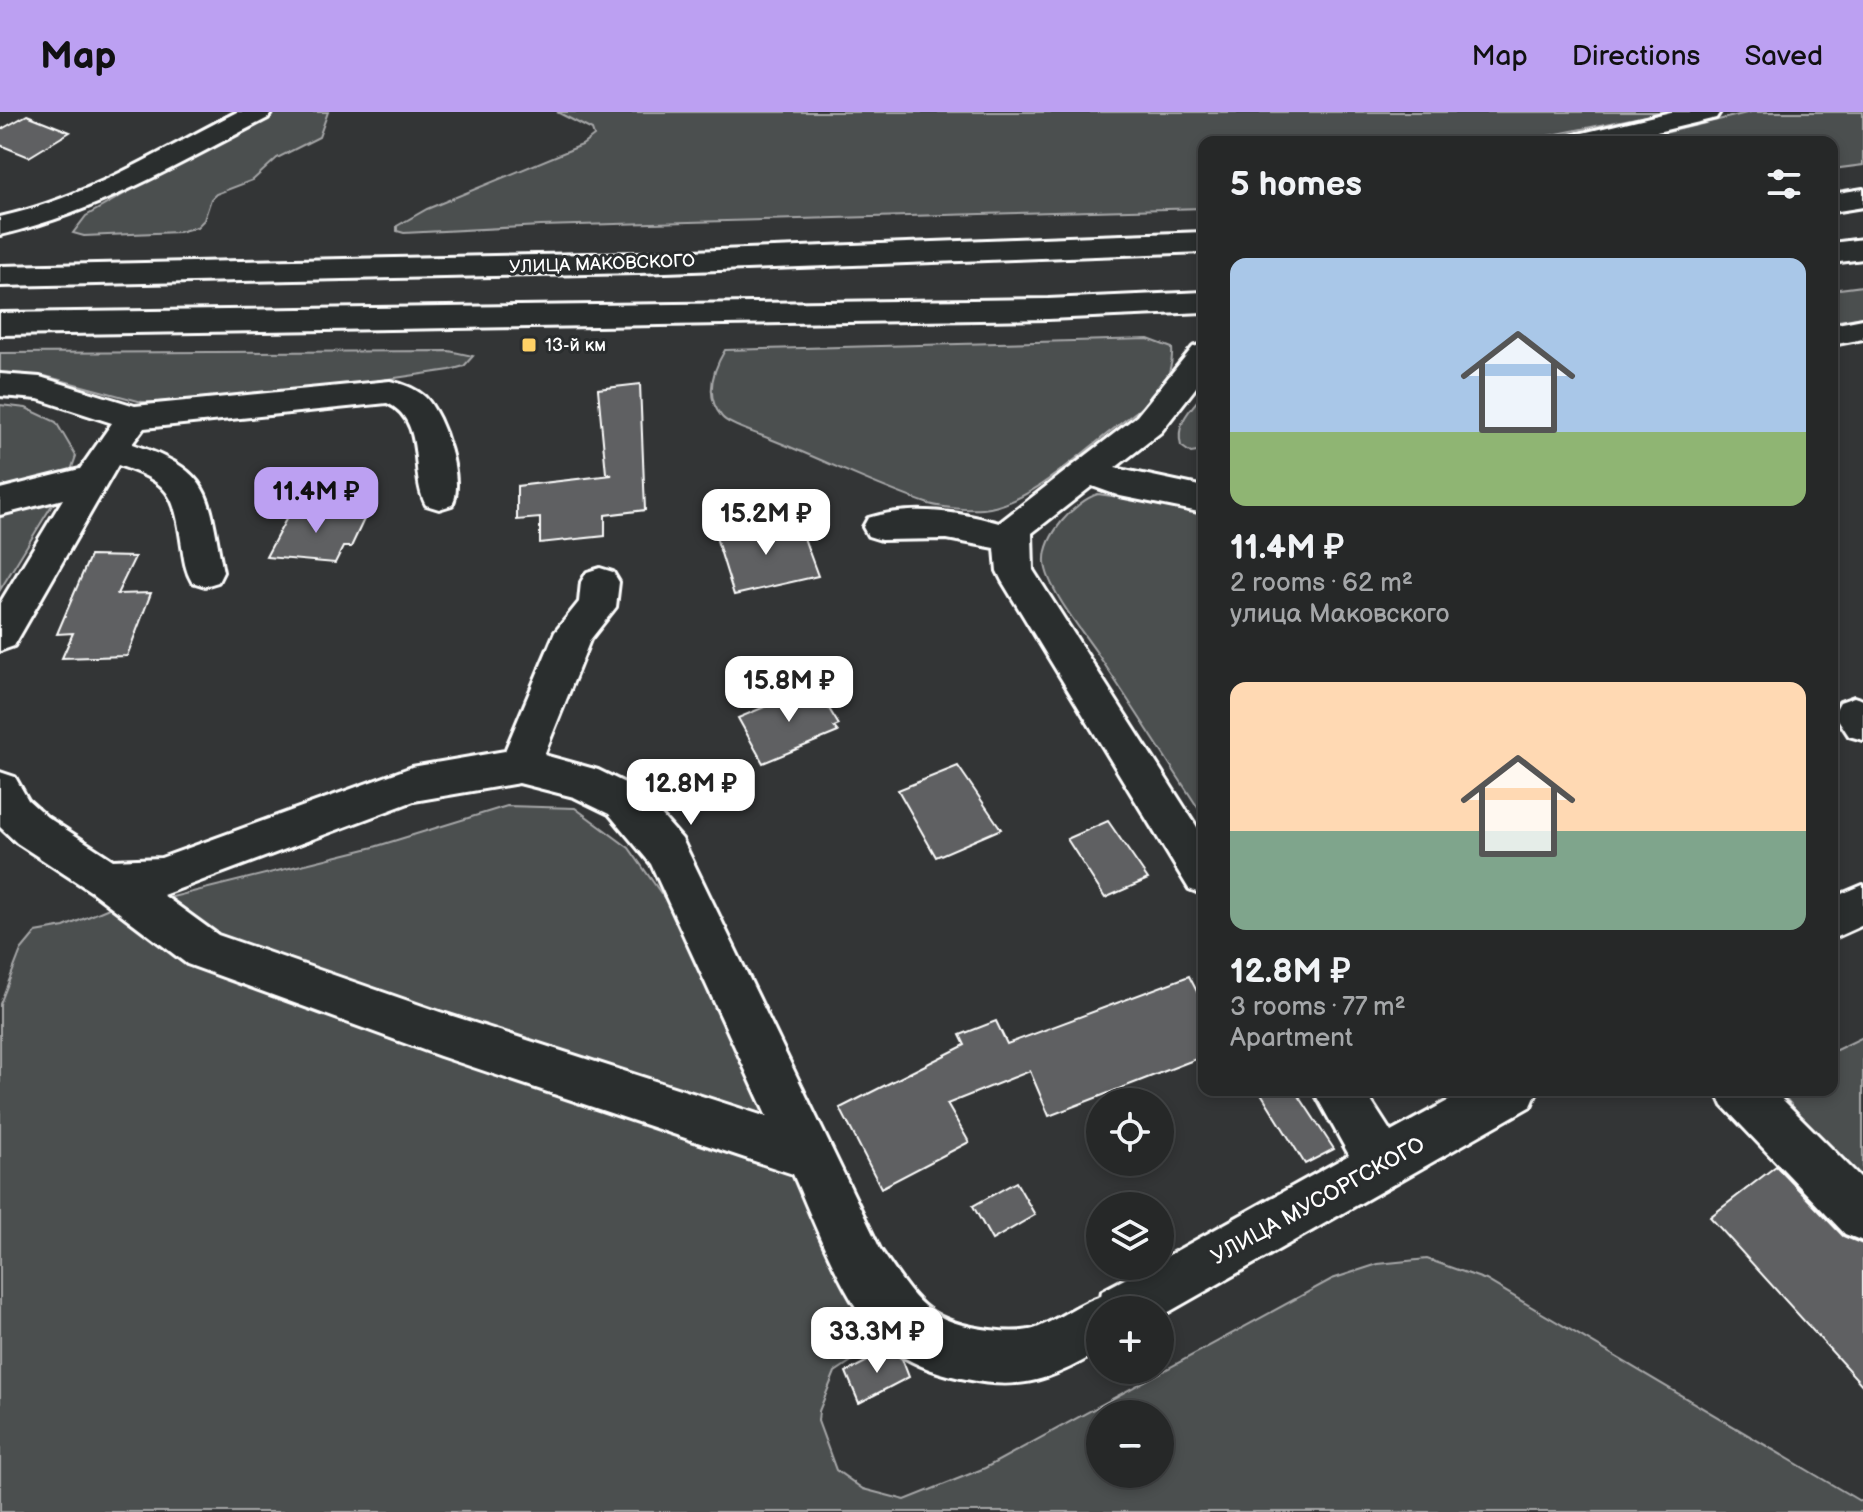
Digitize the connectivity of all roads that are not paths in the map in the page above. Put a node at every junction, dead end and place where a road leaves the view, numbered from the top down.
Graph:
1 (258, 112) edge
2 (1706, 112) edge
3 (1605, 136) edge
4 (111, 188) junction
5 (0, 197) edge
6 (1863, 198) edge
7 (1838, 202) edge
8 (0, 226) edge
9 (1198, 242) edge
10 (1863, 249) edge
11 (1838, 252) edge
12 (0, 276) edge
13 (1198, 302) edge
14 (0, 324) edge
15 (1863, 329) edge
16 (1838, 334) edge
17 (1198, 363) edge
18 (0, 385) edge
19 (134, 418) junction
20 (110, 449) junction
21 (1088, 471) junction
22 (92, 479) junction
23 (439, 496) dead end
24 (1198, 499) edge
25 (5, 506) edge
26 (881, 527) dead end
27 (1012, 540) junction
28 (205, 572) dead end
29 (600, 582) dead end
30 (0, 636) edge
31 (519, 766) junction
32 (0, 789) edge
33 (1198, 866) edge
34 (107, 879) junction
35 (1863, 904) edge
36 (1838, 916) edge
37 (1341, 1096) edge
38 (1504, 1096) edge
39 (1746, 1096) edge
40 (809, 1155) junction
41 (1383, 1165) junction
42 (1863, 1216) edge
43 (1146, 1296) edge
44 (1086, 1330) edge

1 - 4 street
2 - 3 street
4 - 5 street
4 - 8 street
6 - 7 highway
9 - 12 highway, УЛИЦА МАКОВСКОГО
10 - 11 highway
13 - 14 highway
15 - 16 street
17 - 21 street
18 - 19 street
19 - 20 street
19 - 23 street
20 - 22 street
20 - 28 street
21 - 24 street
21 - 27 street
22 - 25 street
22 - 30 street
26 - 27 street
27 - 33 street
29 - 31 street
31 - 34 street
31 - 40 street
32 - 34 street
34 - 40 street
35 - 36 street
37 - 41 street
38 - 41 street, УЛИЦА МУСОРГСКОГО
39 - 42 street
40 - 44 street
41 - 43 street, УЛИЦА МУСОРГСКОГО

